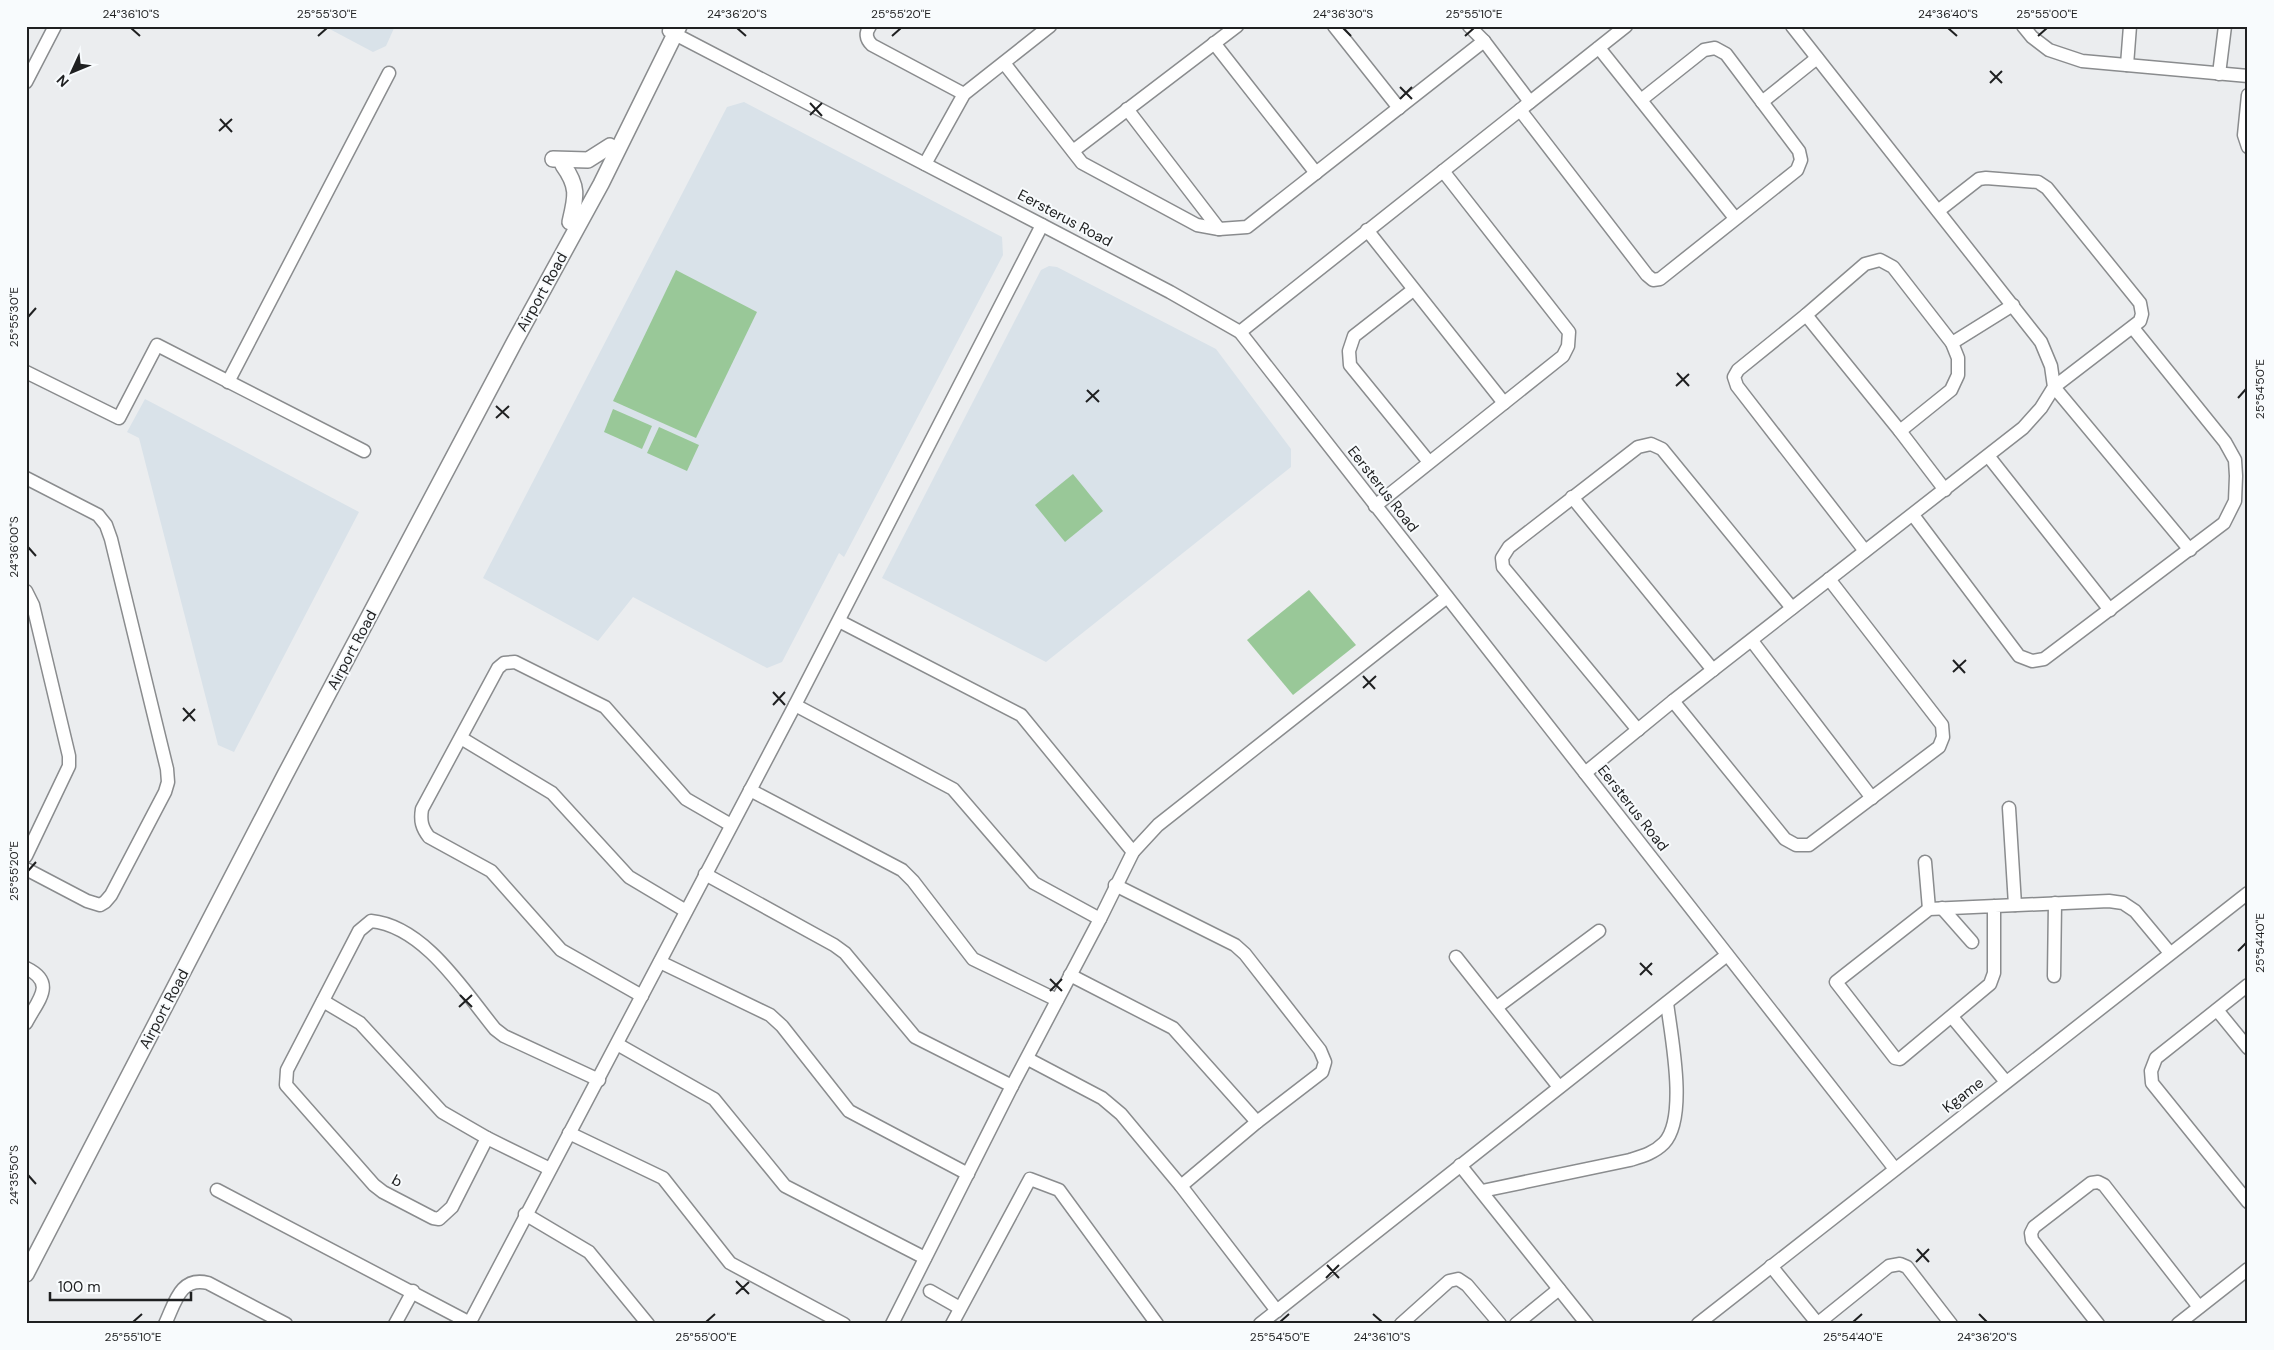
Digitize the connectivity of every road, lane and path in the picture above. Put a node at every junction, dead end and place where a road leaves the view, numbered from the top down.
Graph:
1 (56, 26) edge
2 (870, 26) edge
3 (1050, 26) edge
4 (1237, 26) edge
5 (1334, 26) edge
6 (1470, 26) edge
7 (1792, 26) edge
8 (2024, 26) edge
9 (2130, 26) edge
10 (2225, 26) edge
11 (1621, 28) edge
12 (674, 29) edge
13 (1484, 41) junction
14 (1214, 43) junction
15 (1599, 48) junction
16 (1817, 58) junction
17 (31, 60) edge
18 (1004, 63) junction
19 (2127, 65) junction
20 (389, 73) dead end
21 (2219, 74) junction
22 (2248, 76) edge
23 (26, 82) edge
24 (964, 94) junction
25 (2248, 95) edge
26 (1641, 100) junction
27 (1530, 102) junction
28 (1762, 102) junction
29 (1399, 108) junction
30 (1127, 109) junction
31 (1520, 110) junction
32 (610, 146) junction
33 (2248, 148) edge
34 (1073, 151) junction
35 (925, 164) junction
36 (1443, 171) junction
37 (1316, 173) junction
38 (1938, 211) junction
39 (1735, 218) junction
40 (570, 222) junction
41 (1042, 224) junction
42 (1219, 229) junction
43 (1367, 230) junction
44 (1414, 290) junction
45 (2013, 305) junction
46 (1806, 315) junction
47 (2133, 328) junction
48 (1240, 332) junction
49 (515, 341) junction
50 (1952, 343) junction
51 (26, 372) edge
52 (228, 382) junction
53 (2054, 387) junction
54 (1504, 403) junction
55 (1900, 431) junction
56 (364, 451) dead end
57 (1989, 457) junction
58 (1429, 462) junction
59 (26, 478) edge
60 (1945, 490) junction
61 (1572, 497) junction
62 (1375, 506) junction
63 (1914, 515) junction
64 (2190, 550) junction
65 (1865, 551) junction
66 (1829, 579) junction
67 (26, 591) edge
68 (1448, 597) junction
69 (1792, 608) junction
70 (2110, 610) junction
71 (839, 621) junction
72 (1752, 641) junction
73 (1713, 670) junction
74 (1673, 701) junction
75 (795, 705) junction
76 (1638, 730) junction
77 (461, 738) junction
78 (1585, 774) junction
79 (750, 790) junction
80 (1872, 798) junction
81 (2009, 808) dead end
82 (731, 825) junction
83 (1133, 852) junction
84 (26, 856) edge
85 (1925, 862) dead end
86 (26, 869) edge
87 (705, 874) junction
88 (1115, 885) junction
89 (2248, 893) edge
90 (2055, 903) junction
91 (2015, 905) junction
92 (1994, 906) junction
93 (1942, 908) junction
94 (1929, 909) junction
95 (686, 911) junction
96 (1100, 919) junction
97 (1598, 931) dead end
98 (1972, 942) dead end
99 (2170, 953) junction
100 (1727, 955) junction
101 (1456, 957) dead end
102 (660, 962) junction
103 (26, 968) edge
104 (1070, 975) junction
105 (2054, 976) dead end
106 (2248, 985) edge
107 (642, 996) junction
108 (1057, 1000) junction
109 (323, 1001) junction
110 (1667, 1003) junction
111 (1497, 1007) junction
112 (2217, 1010) junction
113 (1952, 1017) junction
114 (26, 1023) edge
115 (617, 1044) junction
116 (2248, 1048) edge
117 (1028, 1059) junction
118 (599, 1080) junction
119 (2006, 1082) junction
120 (1012, 1086) junction
121 (1560, 1087) junction
122 (1257, 1122) junction
123 (570, 1133) junction
124 (487, 1138) junction
125 (1460, 1165) junction
126 (550, 1169) junction
127 (1895, 1169) junction
128 (968, 1174) junction
129 (1181, 1186) junction
130 (217, 1190) dead end
131 (1482, 1191) junction
132 (2248, 1202) edge
133 (525, 1214) junction
134 (925, 1258) junction
135 (1771, 1266) junction
136 (2248, 1270) edge
137 (26, 1274) edge
138 (1559, 1289) junction
139 (413, 1291) junction
140 (930, 1291) dead end
141 (2199, 1307) junction
142 (960, 1308) junction
143 (1277, 1311) junction
144 (471, 1323) edge
145 (165, 1324) edge
146 (286, 1324) edge
147 (395, 1324) edge
148 (648, 1324) edge
149 (844, 1324) edge
150 (892, 1324) edge
151 (952, 1324) edge
152 (1157, 1324) edge
153 (1260, 1324) edge
154 (1401, 1324) edge
155 (1500, 1324) edge
156 (1516, 1324) edge
157 (1587, 1324) edge
158 (1698, 1324) edge
159 (1818, 1324) edge
160 (1951, 1324) edge
161 (2098, 1324) edge
162 (2178, 1324) edge

1 - 17 street
2 - 24 street
3 - 18 street
4 - 14 street
5 - 29 street
6 - 13 street
7 - 16 street
8 - 19 street
9 - 19 street
10 - 21 street
11 - 15 street
12 - 32 main road
12 - 35 street, Eersterus Road
12 - 49 main road, Airport Road
13 - 27 street
13 - 29 street
14 - 30 street
14 - 37 street
15 - 26 street
15 - 27 street
16 - 28 street
16 - 38 street
17 - 23 street
18 - 24 street
18 - 34 street
19 - 21 street
20 - 52 street
21 - 22 street
24 - 35 street
25 - 33 street
26 - 28 street
26 - 39 street
27 - 31 street
28 - 39 street
29 - 37 street
30 - 34 street
30 - 42 street
31 - 36 street
31 - 39 street
32 - 40 main road
32 - 40 main road
34 - 42 street
35 - 41 street, Eersterus Road
36 - 43 street
36 - 54 street
37 - 42 street
38 - 45 street
38 - 47 street
40 - 49 main road
41 - 48 street, Eersterus Road
41 - 71 street
43 - 44 street
43 - 48 street
44 - 54 street
44 - 58 street
45 - 50 street
45 - 53 street
46 - 50 street
46 - 55 street
46 - 65 street
47 - 53 street
47 - 64 street
48 - 62 street, Eersterus Road
49 - 137 main road, Airport Road
50 - 55 street
51 - 52 street
52 - 56 street
53 - 57 street
53 - 64 street
54 - 58 street
55 - 60 street
57 - 60 street
57 - 70 street
58 - 62 street
59 - 86 street
60 - 63 street
61 - 69 street
61 - 73 street
61 - 76 street
62 - 68 street, Eersterus Road
63 - 65 street
63 - 70 street
64 - 70 street
65 - 66 street
66 - 69 street
66 - 80 street
67 - 84 street
68 - 78 street, Eersterus Road
68 - 83 street
69 - 72 street
71 - 75 street
71 - 83 street
72 - 73 street
72 - 80 street
73 - 74 street
74 - 76 street
74 - 80 street
75 - 79 street
75 - 96 street
76 - 78 street
77 - 82 street
77 - 95 street
77 - 107 street
78 - 100 street, Eersterus Road
79 - 82 street
79 - 108 street
81 - 91 street
82 - 87 street
83 - 88 street
85 - 94 street
87 - 95 street
87 - 120 street
88 - 96 street
88 - 122 street
89 - 99 street, Kgame
90 - 91 street
90 - 99 street
90 - 105 street
91 - 92 street
92 - 93 street
92 - 113 street
93 - 94 street
93 - 98 street
94 - 113 street
95 - 102 street
96 - 104 street
97 - 111 street
99 - 119 street, Kgame
100 - 110 street
100 - 127 street, Eersterus Road
101 - 111 street
102 - 107 street
102 - 128 street
103 - 114 street
104 - 108 street
104 - 122 street
106 - 112 street
107 - 115 street
108 - 117 street
109 - 118 street
109 - 124 street
109 - 124 street, b
110 - 121 street
110 - 131 street
111 - 121 street
112 - 116 street
112 - 132 street
113 - 119 street
115 - 118 street
115 - 134 street
117 - 120 street
117 - 129 street
118 - 123 street
119 - 127 street, Kgame
120 - 128 street
121 - 125 street
122 - 129 street
123 - 126 street
123 - 149 street
124 - 126 street
125 - 131 street
125 - 143 street
126 - 133 street
127 - 135 street, Kgame
128 - 134 street
129 - 143 street
130 - 139 street
131 - 138 street
133 - 144 street
133 - 148 street
134 - 150 street
135 - 158 street, Kgame
135 - 159 street
136 - 141 street
138 - 156 street
138 - 157 street
139 - 144 street
139 - 147 street
140 - 142 street
141 - 161 street
141 - 162 street
142 - 151 street
142 - 152 street
143 - 153 street
145 - 146 street
154 - 155 street
159 - 160 street

